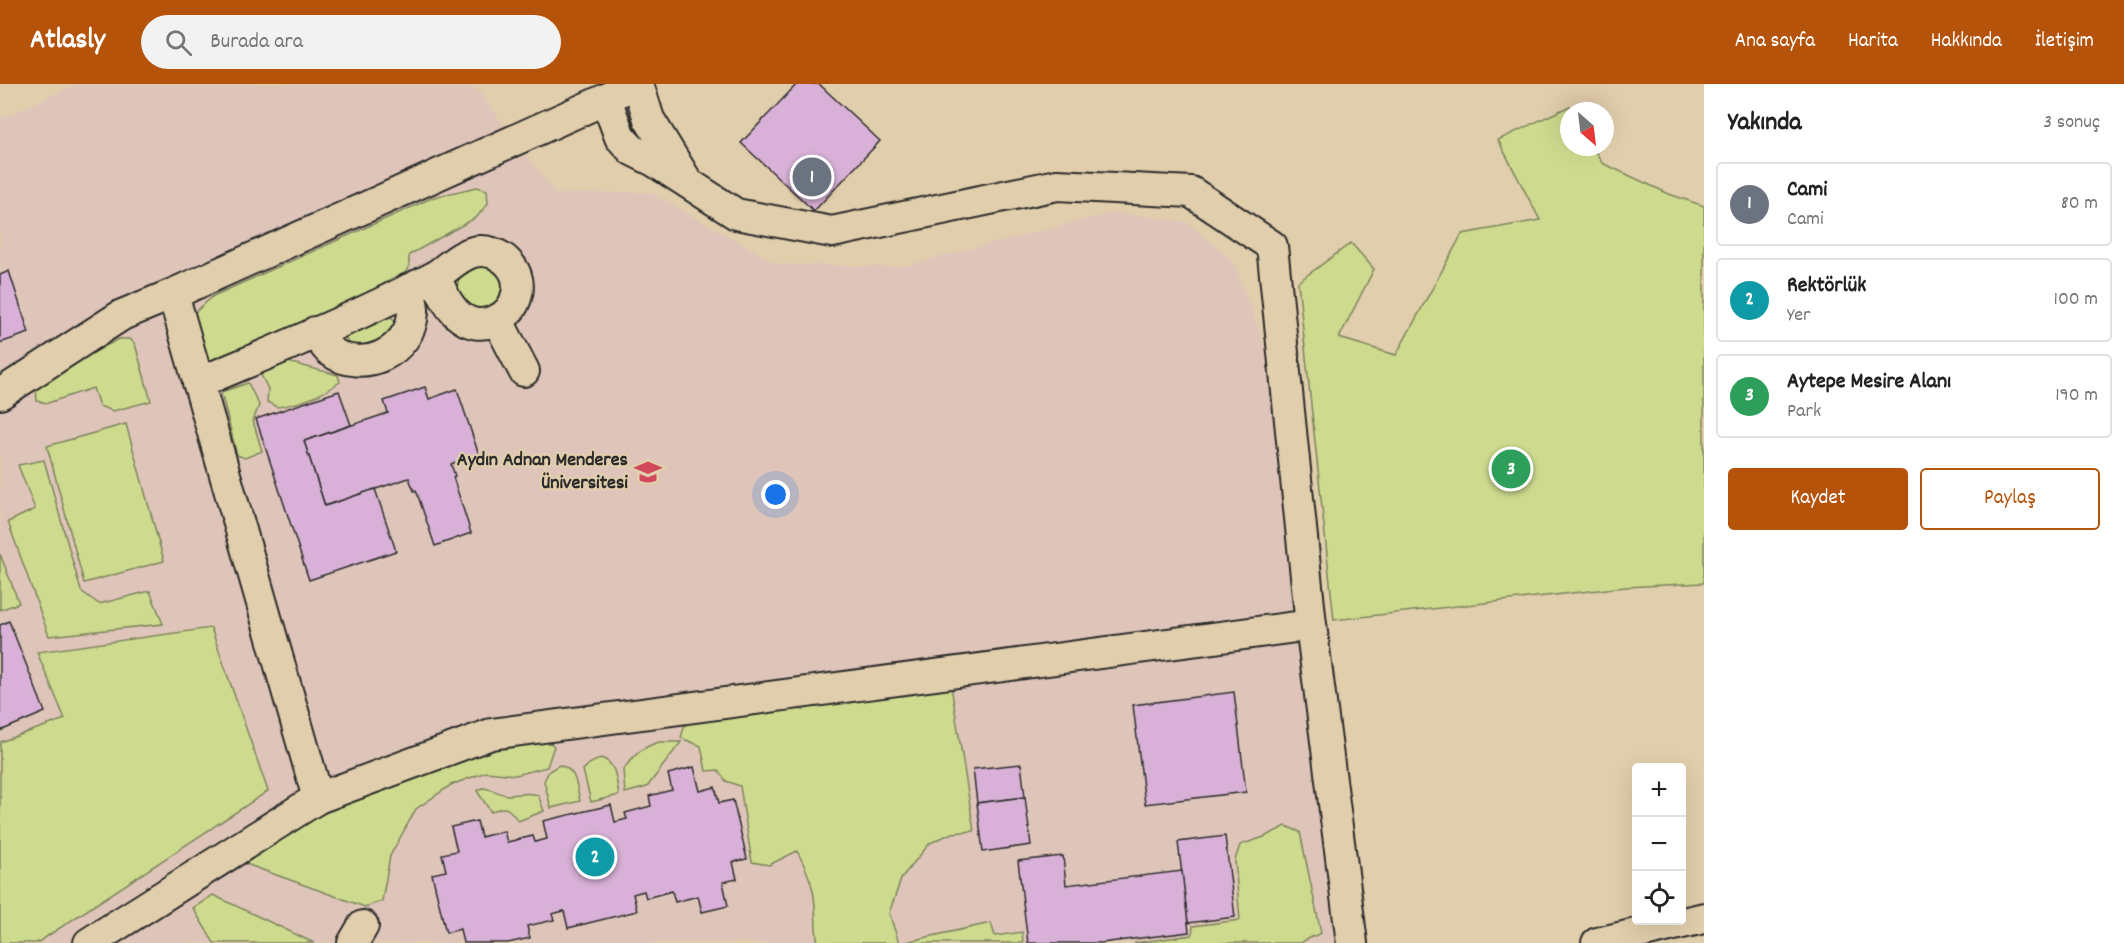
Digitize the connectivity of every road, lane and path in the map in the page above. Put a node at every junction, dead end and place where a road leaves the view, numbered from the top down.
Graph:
1 (633, 84) edge
2 (638, 84) edge
3 (606, 99) junction
4 (688, 183) junction
5 (422, 283) junction
6 (173, 294) junction
7 (498, 321) junction
8 (315, 333) junction
9 (524, 372) dead end
10 (198, 383) junction
11 (0, 394) edge
12 (1311, 625) junction
13 (318, 798) junction
14 (1704, 918) edge
15 (89, 943) edge
16 (1352, 943) edge
17 (1597, 943) edge

1 - 3 street
2 - 4 street
3 - 4 street
3 - 6 street
4 - 12 street
5 - 7 street
5 - 7 street
5 - 8 street
5 - 8 street
6 - 10 street
6 - 11 street
7 - 9 street
8 - 10 street
10 - 13 street
12 - 13 street
12 - 16 street
13 - 15 street
14 - 17 street

